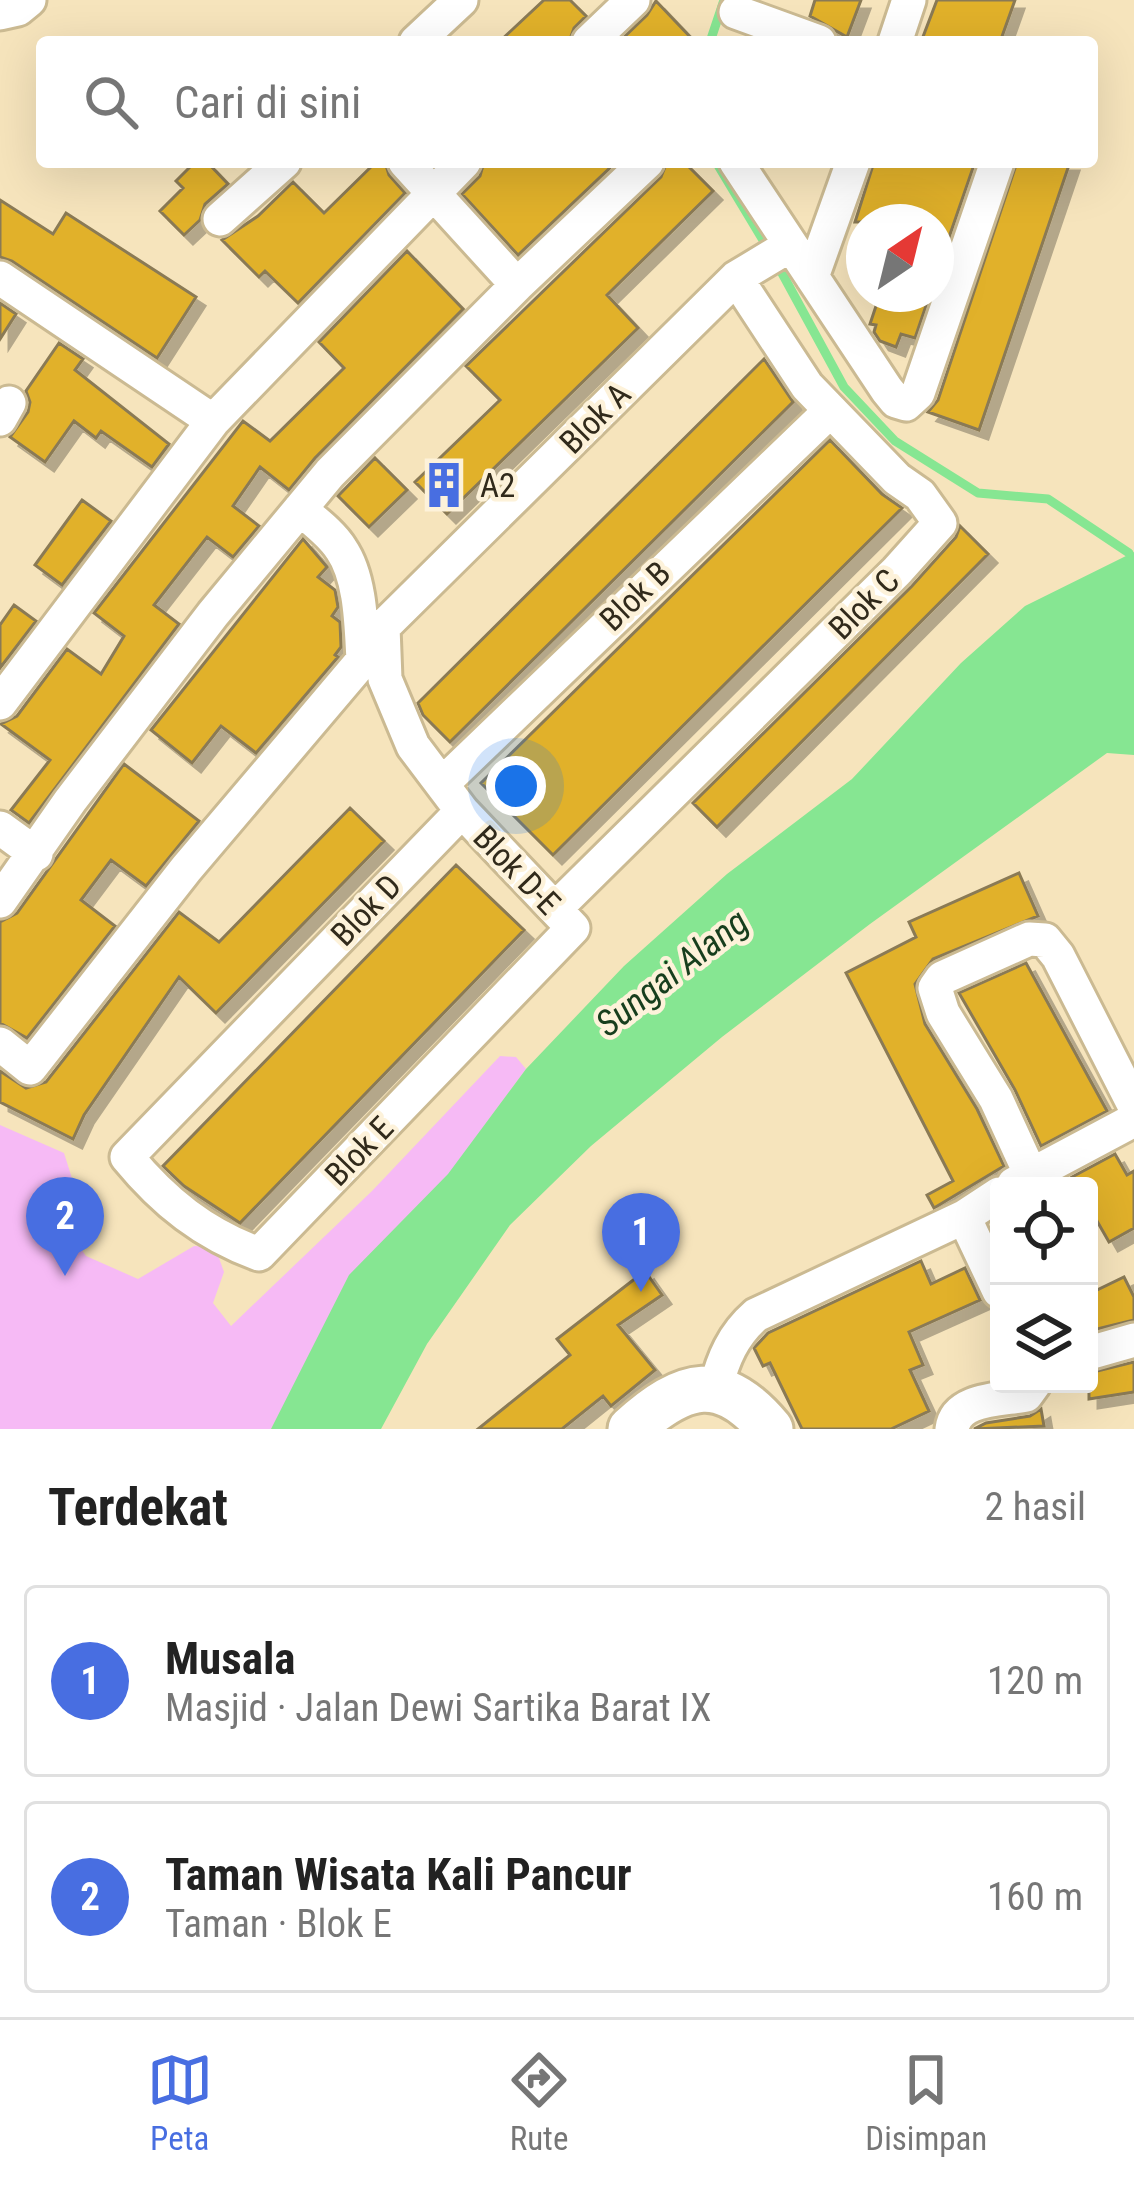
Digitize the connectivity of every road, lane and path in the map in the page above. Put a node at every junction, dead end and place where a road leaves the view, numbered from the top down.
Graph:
1 (461, 0) edge
2 (633, 0) edge
3 (909, 0) edge
4 (735, 18) edge
5 (422, 36) edge
6 (596, 36) edge
7 (798, 36) edge
8 (897, 36) edge
9 (277, 168) edge
10 (410, 168) edge
11 (458, 168) edge
12 (641, 168) edge
13 (738, 168) edge
14 (851, 168) edge
15 (995, 168) edge
16 (433, 193) junction
17 (220, 218) dead end
18 (765, 259) junction
19 (812, 277) junction
20 (0, 278) edge
21 (517, 285) junction
22 (830, 411) junction
23 (213, 421) junction
24 (300, 509) junction
25 (0, 703) edge
26 (452, 797) junction
27 (0, 829) edge
28 (36, 854) junction
29 (0, 901) edge
30 (564, 919) junction
31 (0, 1044) edge
32 (1134, 1105) edge
33 (1134, 1120) edge
34 (128, 1157) joint
35 (1019, 1177) edge
36 (1026, 1177) edge
37 (990, 1200) edge
38 (964, 1216) junction
39 (996, 1285) edge
40 (1134, 1340) edge
41 (1098, 1350) edge
42 (716, 1388) junction
43 (1027, 1393) edge
44 (631, 1429) edge
45 (770, 1429) edge
46 (952, 1429) edge

1 - 5 street
2 - 6 street
3 - 8 street
4 - 7 street
9 - 17 street
10 - 16 street
11 - 16 street
12 - 21 street
13 - 18 street
14 - 19 street
15 - 19 street
16 - 21 street
16 - 23 street
18 - 19 street
18 - 22 street, Blok C
18 - 26 street, Blok A
20 - 23 street
21 - 24 street
22 - 26 street, Blok B
22 - 30 street, Blok C
23 - 25 street
24 - 28 street
24 - 31 street
26 - 30 street, Blok D-E
26 - 34 street, Blok D
27 - 28 street
28 - 29 street
30 - 34 street, Blok E
32 - 35 street
33 - 36 street
37 - 38 street
38 - 39 street
38 - 42 street
40 - 41 street
42 - 44 street
42 - 45 street
43 - 46 street

